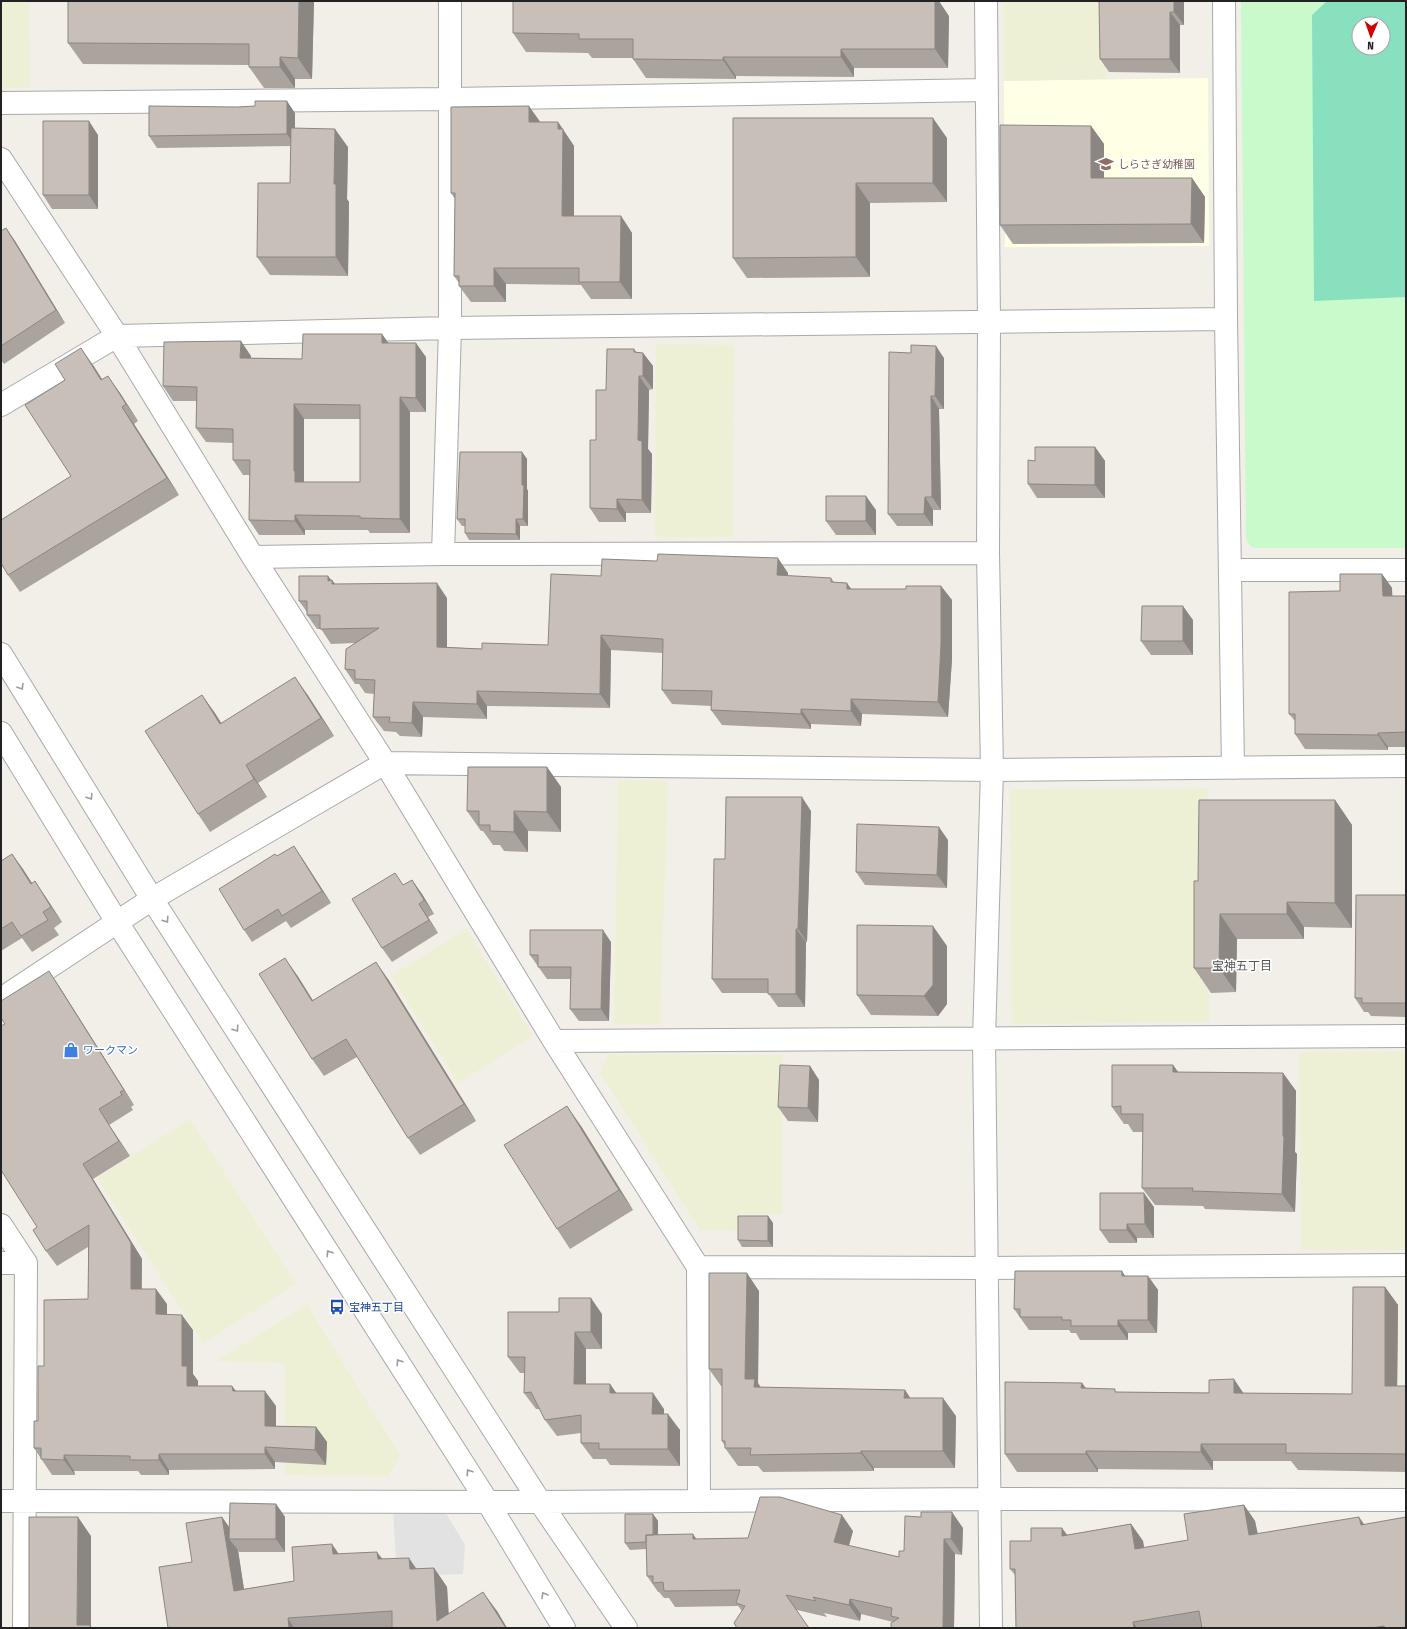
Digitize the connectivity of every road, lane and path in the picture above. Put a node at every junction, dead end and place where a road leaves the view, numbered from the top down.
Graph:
1 (450, 1) edge
2 (986, 1) edge
3 (1224, 1) edge
4 (987, 90) junction
5 (450, 99) junction
6 (1, 104) edge
7 (1, 159) edge
8 (1226, 319) junction
9 (989, 323) junction
10 (450, 328) junction
11 (117, 336) junction
12 (1, 405) edge
13 (988, 553) junction
14 (443, 554) junction
15 (253, 557) junction
16 (1231, 570) junction
17 (1406, 570) edge
18 (1, 654) edge
19 (1, 733) edge
20 (385, 763) junction
21 (1406, 766) edge
22 (1233, 768) junction
23 (992, 770) junction
24 (152, 899) junction
25 (117, 922) junction
26 (1, 999) edge
27 (1406, 1036) edge
28 (984, 1039) junction
29 (554, 1041) junction
30 (1, 1225) edge
31 (1, 1263) edge
32 (26, 1263) junction
33 (1406, 1264) edge
34 (698, 1267) junction
35 (986, 1268) junction
36 (988, 1499) junction
37 (699, 1500) junction
38 (1406, 1500) edge
39 (1, 1501) edge
40 (487, 1501) junction
41 (25, 1502) junction
42 (540, 1502) junction
43 (24, 1628) edge
44 (564, 1628) edge
45 (626, 1628) edge
46 (991, 1628) edge

1 - 5 street
2 - 4 street
3 - 8 street
4 - 5 street
4 - 9 street
5 - 6 street
5 - 10 street
7 - 11 street
8 - 9 street
8 - 16 street
9 - 10 street
9 - 13 street
10 - 11 street
10 - 14 street
11 - 12 street
11 - 15 street
13 - 14 street
13 - 23 street
14 - 15 street
15 - 20 street
16 - 17 street
16 - 22 street
18 -> 24 street
19 - 25 street
20 - 23 street
20 - 24 street
20 - 29 street
21 - 22 street
22 - 23 street
23 - 28 street
24 - 25 street
24 -> 42 street
25 - 26 street
40 -> 25 street
27 - 28 street
28 - 29 street
28 - 35 street
29 - 34 street
30 - 32 street
31 - 32 street
32 - 41 street
33 - 35 street
34 - 35 street
34 - 37 street
35 - 36 street
36 - 37 street
36 - 38 street
36 - 46 street
37 - 42 street
39 - 41 street
40 - 41 street
40 - 42 street
44 -> 40 street
41 - 43 street
42 - 45 street

